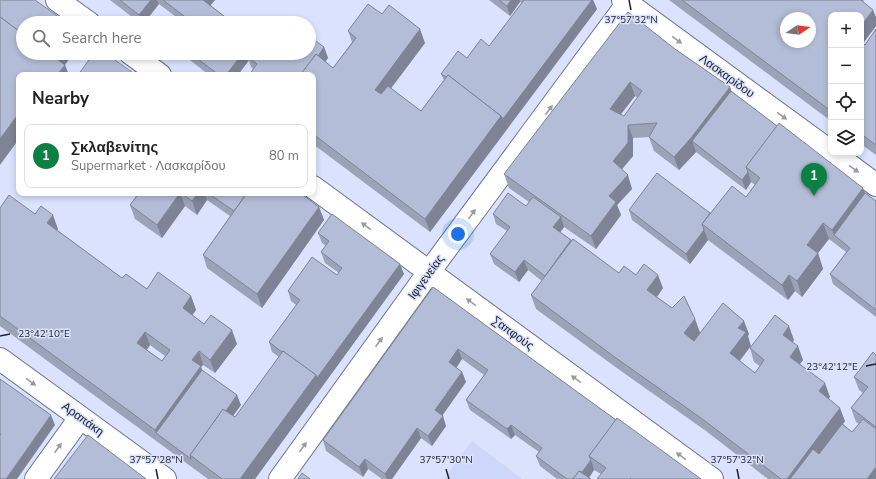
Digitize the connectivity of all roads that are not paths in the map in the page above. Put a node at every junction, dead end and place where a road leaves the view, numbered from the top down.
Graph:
1 (57, 0) edge
2 (627, 1) edge
3 (79, 16) edge
4 (140, 60) edge
5 (156, 72) edge
6 (828, 149) edge
7 (837, 156) edge
8 (876, 185) edge
9 (316, 189) edge
10 (429, 272) junction
11 (0, 359) edge
12 (80, 418) junction
13 (36, 479) edge
14 (165, 479) edge
15 (280, 479) edge
16 (712, 479) edge

1 - 3 street
2 -> 6 street, Λασκαρίδου
10 -> 2 street, Ιφιγενείας
4 - 5 street
7 -> 8 street, Λασκαρίδου
10 -> 9 street, Σαπφούς
15 -> 10 street, Ιφιγενείας
16 -> 10 street, Σαπφούς
11 -> 12 street, Αραπάκη
13 -> 12 street
12 - 14 street, Αραπάκη

